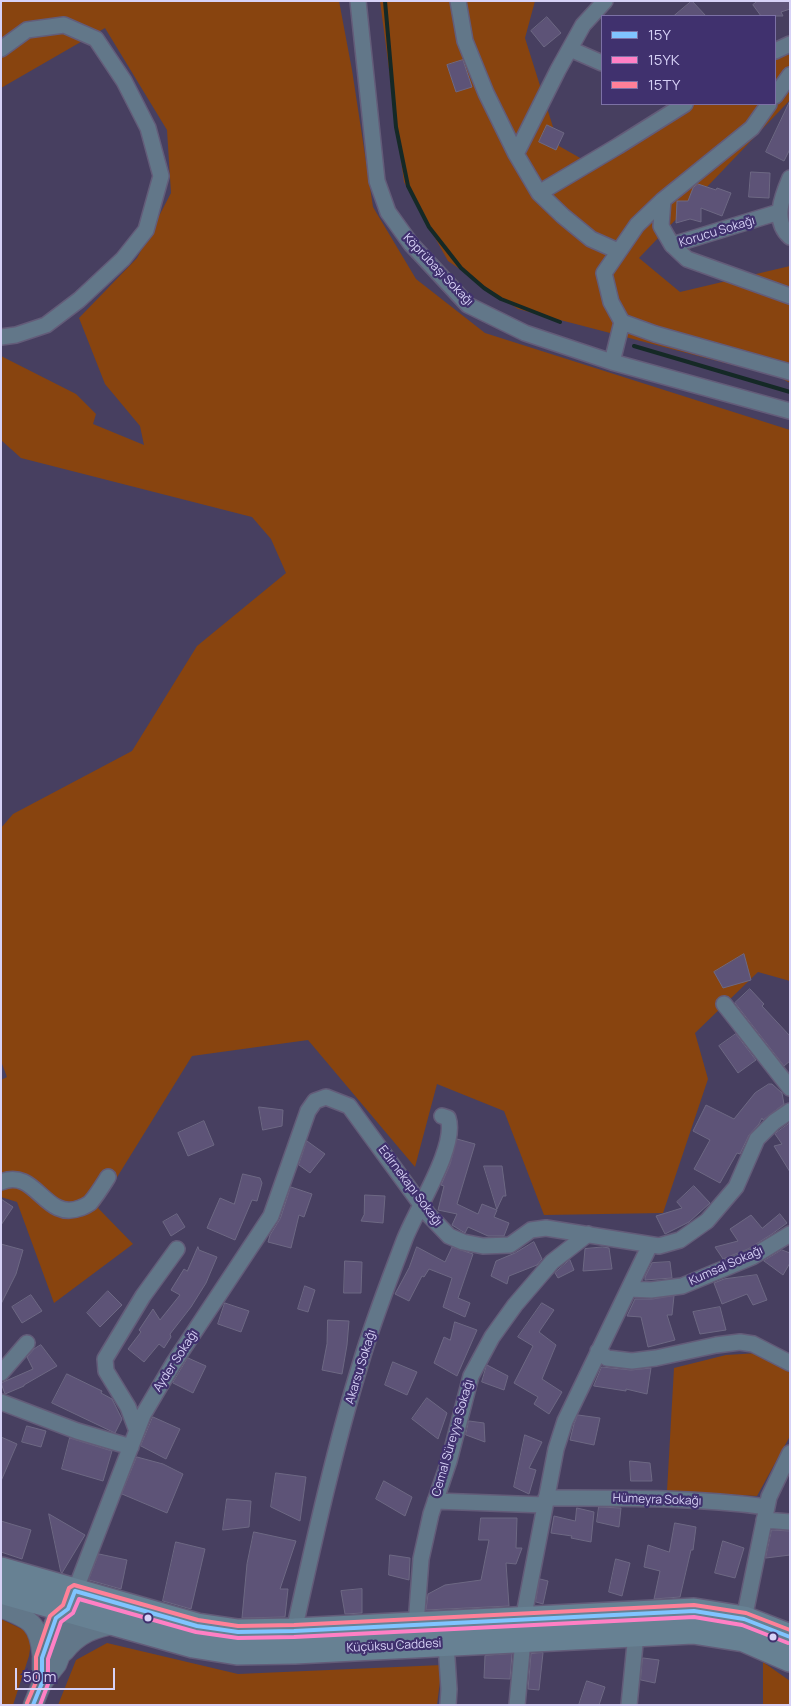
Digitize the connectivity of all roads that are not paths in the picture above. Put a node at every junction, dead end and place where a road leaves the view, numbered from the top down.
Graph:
1 (358, 1) edge
2 (458, 1) edge
3 (605, 1) edge
4 (790, 44) edge
5 (1, 49) edge
6 (570, 49) junction
7 (776, 51) edge
8 (601, 63) edge
9 (790, 75) edge
10 (776, 95) edge
11 (683, 105) edge
12 (768, 105) edge
13 (516, 154) junction
14 (790, 178) edge
15 (539, 193) junction
16 (663, 200) junction
17 (784, 203) edge
18 (790, 237) edge
19 (672, 246) junction
20 (618, 251) junction
21 (790, 296) edge
22 (622, 322) junction
23 (1, 337) edge
24 (612, 362) junction
25 (790, 372) edge
26 (790, 411) edge
27 (724, 1004) dead end
28 (790, 1088) edge
29 (790, 1111) edge
30 (442, 1116) dead end
31 (297, 1143) joint
32 (108, 1177) dead end
33 (1, 1182) edge
34 (421, 1204) junction
35 (588, 1234) junction
36 (790, 1234) edge
37 (650, 1245) junction
38 (177, 1249) dead end
39 (629, 1289) junction
40 (28, 1343) dead end
41 (598, 1351) junction
42 (790, 1363) edge
43 (1, 1372) edge
44 (1, 1402) edge
45 (137, 1431) junction
46 (131, 1447) junction
47 (790, 1453) edge
48 (436, 1501) junction
49 (545, 1502) junction
50 (765, 1514) junction
51 (790, 1522) edge
52 (1, 1570) edge
53 (1, 1591) edge
54 (72, 1600) junction
55 (1, 1608) edge
56 (118, 1624) junction
57 (742, 1628) junction
58 (523, 1630) junction
59 (294, 1631) junction
60 (446, 1633) junction
61 (636, 1634) junction
62 (417, 1635) junction
63 (790, 1638) edge
64 (790, 1659) edge
65 (49, 1661) junction
66 (34, 1705) edge
67 (448, 1705) edge
68 (517, 1705) edge
69 (629, 1705) edge

1 - 24 street, Köprübaşı Sokağı
2 - 13 street
3 - 6 street
4 - 7 street
5 - 23 street
6 - 8 street
6 - 13 street
9 - 10 street
11 - 15 street
12 - 16 street
13 - 15 street
14 - 17 street
15 - 20 street
16 - 19 street, Korucu Sokağı
16 - 20 street
17 - 18 street
17 - 19 street, Korucu Sokağı
19 - 21 street
20 - 22 street
22 - 24 street
22 - 25 street
24 - 26 street, Köprübaşı Sokağı
27 - 28 street
29 - 37 street, Edirnekapı Sokağı
30 - 34 street, Akarsu Sokağı
31 - 34 street, Edirnekapı Sokağı
31 - 45 street, Ayder Sokağı
32 - 33 street
34 - 35 street, Edirnekapı Sokağı
34 - 59 street, Akarsu Sokağı
35 - 37 street, Edirnekapı Sokağı
35 - 48 street, Cemal Süreyya Sokağı
36 - 39 street, Kumsal Sokağı
37 - 39 street
38 - 45 street
39 - 41 street
40 - 43 street
41 - 42 street
41 - 49 street
44 - 46 street
45 - 46 street, Ayder Sokağı
46 - 54 street, Ayder Sokağı
47 - 50 street
48 - 49 street, Hümeyra Sokağı
48 - 62 street, Cemal Süreyya Sokağı
49 - 50 street, Hümeyra Sokağı
49 - 58 street
50 - 51 street, Hümeyra Sokağı
50 - 57 street
52 - 54 main road, Küçüksu Caddesi
53 - 54 main road, Küçüksu Caddesi
54 - 56 main road, Küçüksu Caddesi
54 - 59 main road, Küçüksu Caddesi
54 - 65 street
55 - 65 street
56 - 62 main road, Küçüksu Caddesi
56 - 65 street
57 - 58 main road, Küçüksu Caddesi
57 - 61 main road, Küçüksu Caddesi
57 - 63 main road, Küçüksu Caddesi
57 - 64 main road, Küçüksu Caddesi
58 - 60 main road, Küçüksu Caddesi
58 - 61 main road, Küçüksu Caddesi
58 - 68 street
59 - 62 main road, Küçüksu Caddesi
60 - 62 main road, Küçüksu Caddesi
60 - 67 street
61 - 69 street
65 - 66 street

